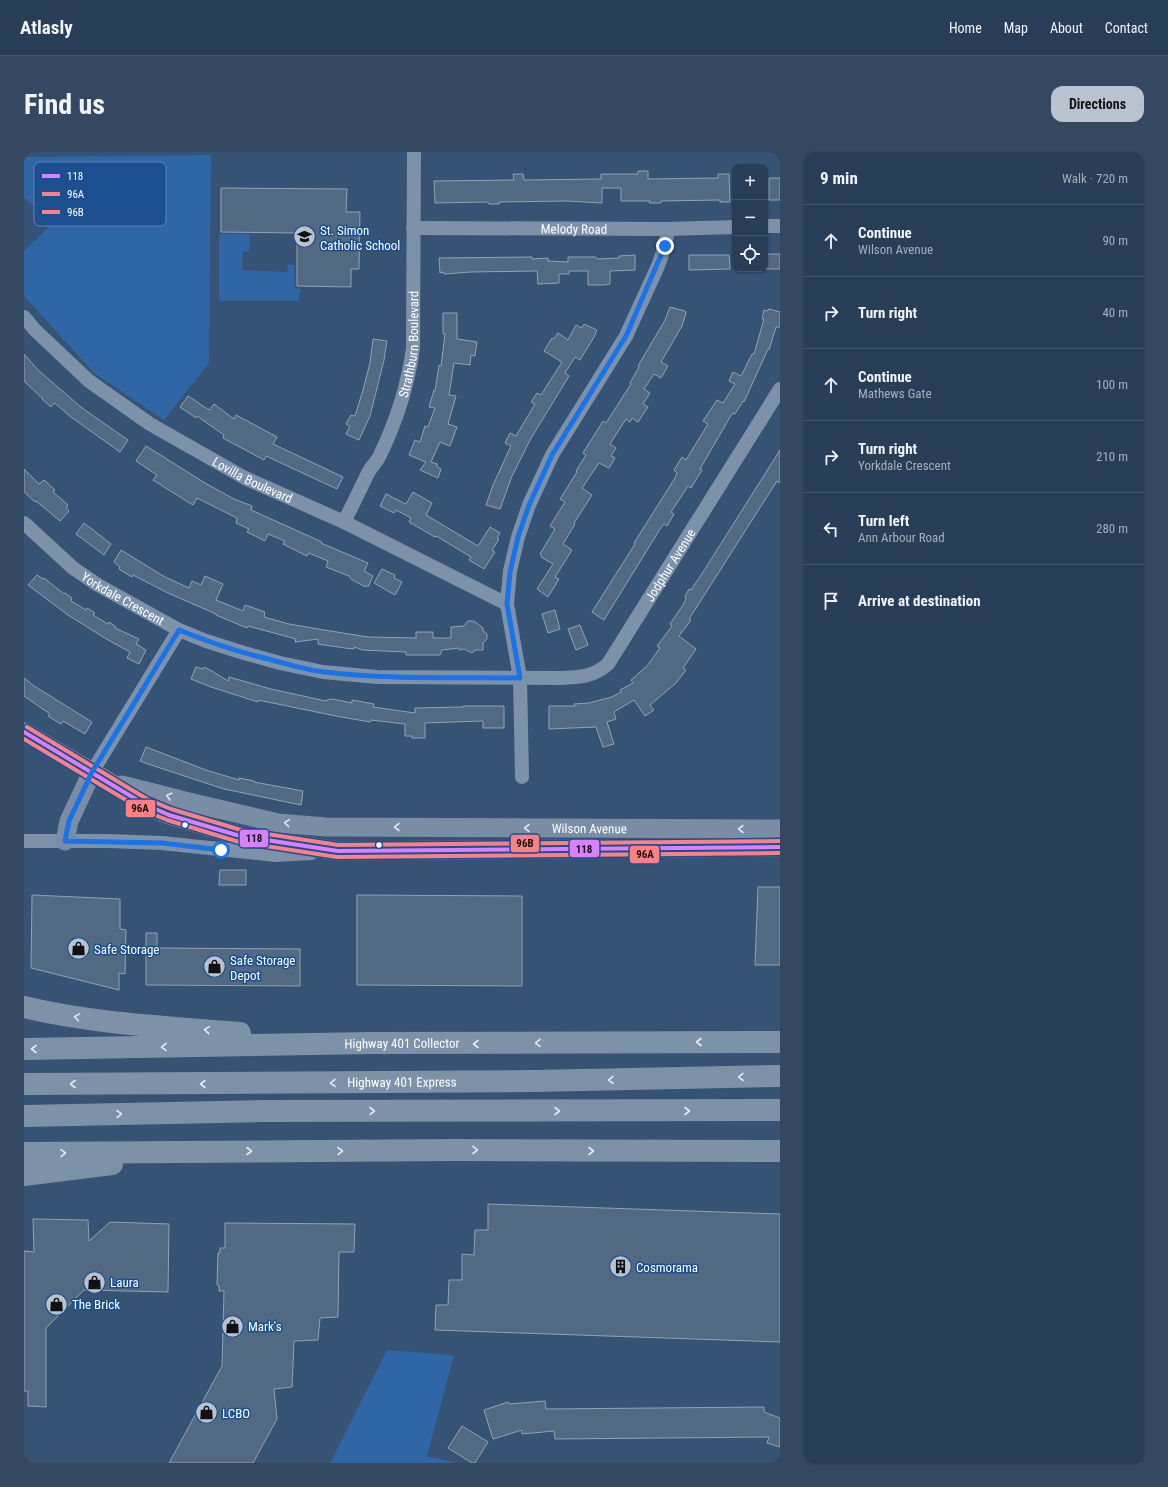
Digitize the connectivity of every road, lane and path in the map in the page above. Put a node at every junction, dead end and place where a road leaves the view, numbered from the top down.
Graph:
1 (414, 152) edge
2 (768, 226) edge
3 (780, 226) edge
4 (732, 227) edge
5 (413, 228) junction
6 (668, 229) junction
7 (24, 317) edge
8 (780, 389) edge
9 (344, 522) junction
10 (24, 523) edge
11 (507, 604) junction
12 (179, 630) junction
13 (520, 678) junction
14 (24, 732) edge
15 (92, 772) junction
16 (522, 777) dead end
17 (109, 782) junction
18 (780, 829) edge
19 (24, 841) edge
20 (65, 841) junction
21 (780, 848) edge
22 (338, 851) junction
23 (24, 1007) edge
24 (780, 1042) edge
25 (371, 1043) junction
26 (24, 1049) edge
27 (780, 1076) edge
28 (24, 1084) edge
29 (774, 1111) edge
30 (24, 1116) edge
31 (220, 1150) junction
32 (687, 1151) junction
33 (780, 1151) edge
34 (24, 1153) edge
35 (780, 1158) edge
36 (24, 1174) edge

1 - 5 street, Strathburn Boulevard
2 - 3 street
4 - 6 street, Melody Road
5 - 6 street, Melody Road
5 - 9 street, Strathburn Boulevard
6 - 11 street
7 - 9 street, Lovilla Boulevard
8 - 13 street, Jodphur Avenue
9 - 11 street, Lovilla Boulevard
10 - 12 street, Yorkdale Crescent
11 - 13 street
12 - 13 street, Yorkdale Crescent
12 - 15 street
13 - 16 street
14 - 15 main road
15 - 17 main road
15 - 20 main road
18 -> 17 main road, Wilson Avenue
17 - 22 main road
19 - 20 street, Wilson Avenue
20 - 22 street, Wilson Avenue
21 - 22 main road, Wilson Avenue
25 -> 23 highway
24 -> 25 highway, Highway 401 Collector
25 -> 26 highway, Highway 401 Collector
27 -> 28 highway, Highway 401 Express
30 -> 29 highway
31 -> 32 highway
34 -> 31 highway
31 - 36 highway
32 - 33 highway
32 - 35 highway

